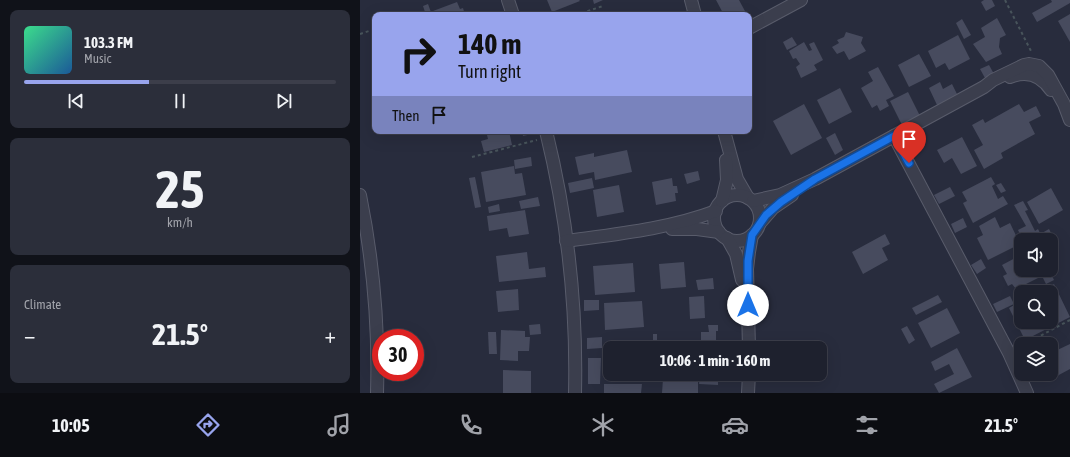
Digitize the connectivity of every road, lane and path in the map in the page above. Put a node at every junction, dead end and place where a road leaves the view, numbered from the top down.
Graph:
1 (508, 0) edge
2 (691, 0) edge
3 (801, 0) edge
4 (1005, 0) edge
5 (603, 6) dead end
6 (512, 12) edge
7 (585, 12) edge
8 (695, 12) edge
9 (752, 26) edge
10 (372, 30) edge
11 (360, 34) edge
12 (1039, 66) junction
13 (984, 87) junction
14 (1069, 118) edge
15 (547, 134) edge
16 (725, 134) edge
17 (725, 134) edge
18 (894, 136) junction
19 (472, 157) dead end
20 (815, 179) junction
21 (360, 195) edge
22 (750, 199) junction
23 (719, 206) junction
24 (760, 223) junction
25 (653, 229) junction
26 (723, 235) junction
27 (752, 235) junction
28 (566, 241) junction
29 (747, 310) junction
30 (1070, 320) edge
31 (1039, 337) edge
32 (748, 341) edge
33 (749, 381) edge
34 (377, 393) edge
35 (575, 393) edge
36 (748, 393) edge
37 (1027, 393) edge

1 - 6 street
2 - 8 street
3 - 9 street
4 - 12 path
5 - 7 path
10 - 11 path
12 - 13 street
12 - 14 street
13 - 14 street
13 - 18 street
15 - 19 path
15 - 28 street
16 - 22 street
17 - 23 street
18 - 20 street
18 - 37 street
20 - 22 street
20 - 24 street
21 - 34 street
22 - 23 street
22 - 24 street
23 - 25 street
23 - 26 street
24 - 27 street
25 - 26 street
25 - 28 street
26 - 27 street
26 - 29 street
27 - 29 street
28 - 35 street
29 - 32 street
30 - 31 path
33 - 36 street

